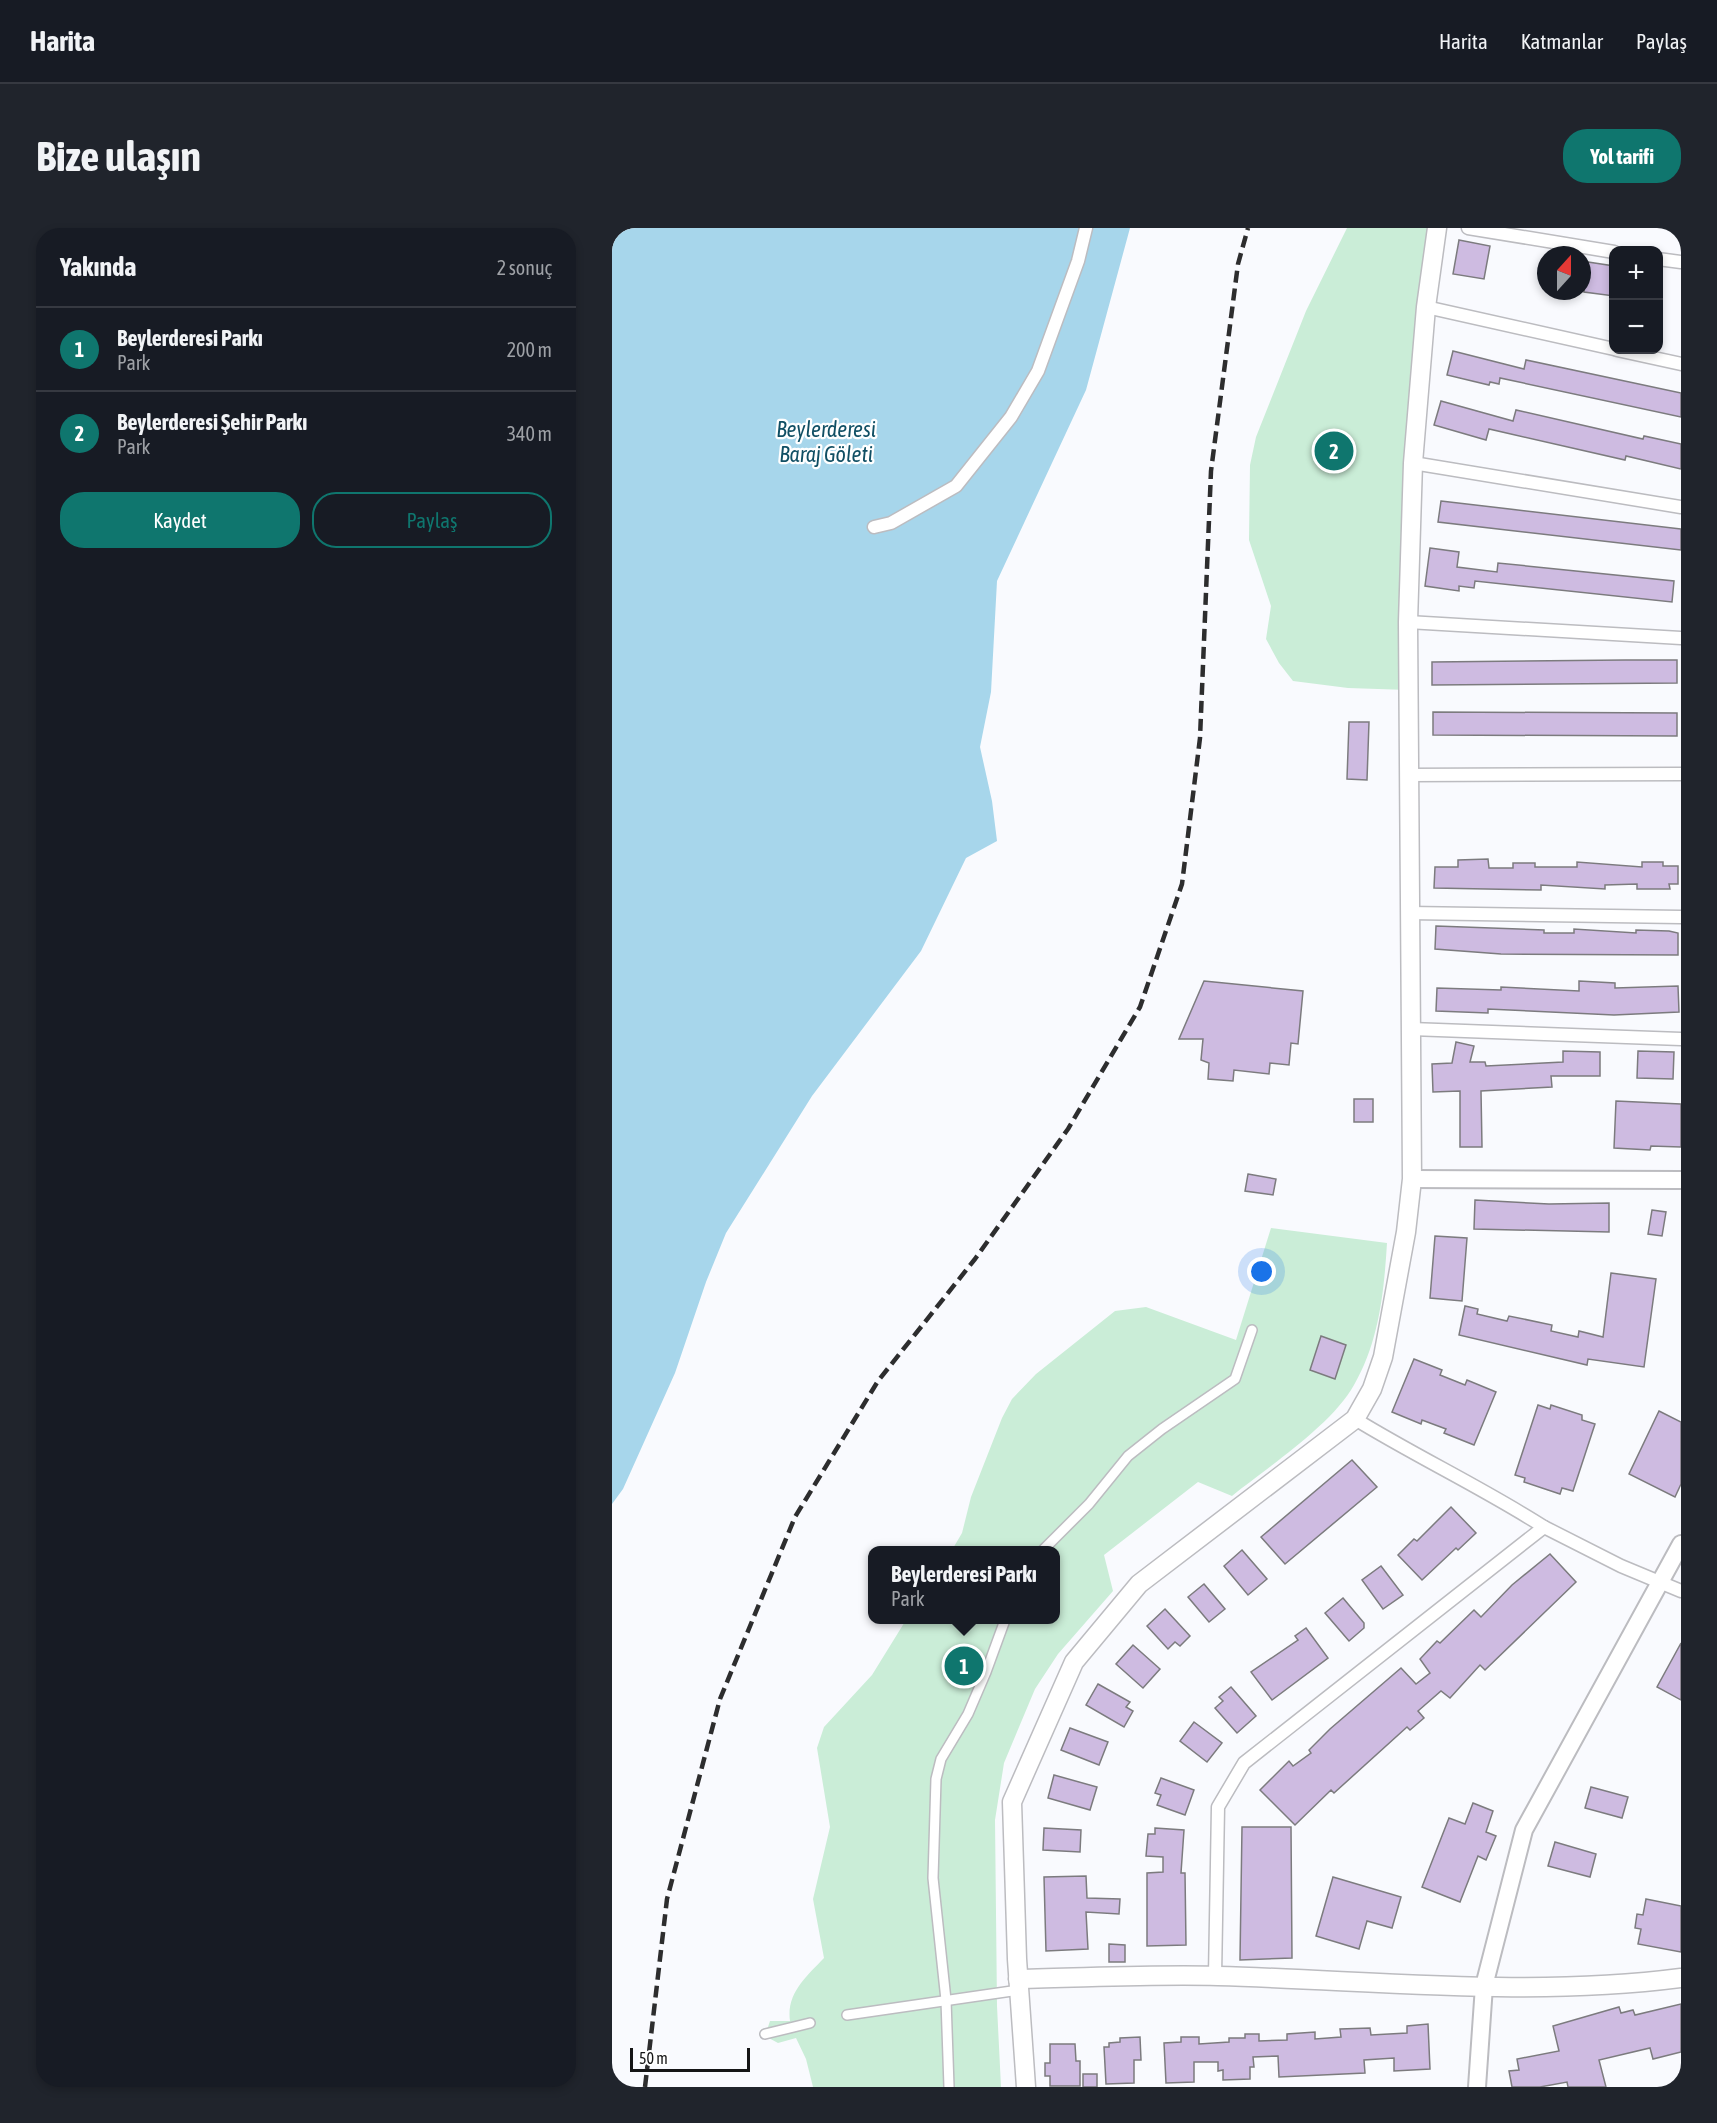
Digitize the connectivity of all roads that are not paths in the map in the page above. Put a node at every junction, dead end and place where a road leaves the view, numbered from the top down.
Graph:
1 (1086, 228) edge
2 (1437, 228) edge
3 (1468, 228) edge
4 (1609, 251) edge
5 (1663, 260) edge
6 (1681, 262) edge
7 (1426, 307) junction
8 (1609, 348) edge
9 (1637, 354) edge
10 (1681, 364) edge
11 (1413, 463) junction
12 (1681, 507) edge
13 (874, 526) dead end
14 (1408, 622) junction
15 (1681, 638) edge
16 (1681, 774) edge
17 (1407, 776) junction
18 (1409, 913) junction
19 (1681, 917) edge
20 (1411, 1029) junction
21 (1681, 1039) edge
22 (1412, 1179) junction
23 (1681, 1180) edge
24 (1252, 1330) dead end
25 (1355, 1419) junction
26 (1544, 1527) junction
27 (1681, 1544) edge
28 (1048, 1546) edge
29 (1662, 1581) junction
30 (1681, 1590) edge
31 (1004, 1624) edge
32 (1215, 1976) junction
33 (1681, 1978) edge
34 (1018, 1984) junction
35 (1484, 1986) junction
36 (945, 2000) junction
37 (847, 2015) dead end
38 (810, 2023) dead end
39 (765, 2034) dead end
40 (949, 2087) edge
41 (1026, 2087) edge
42 (1477, 2087) edge

1 - 13 street
2 - 7 main road
3 - 4 street
5 - 6 street
7 - 8 street
7 - 11 main road
9 - 10 street
11 - 12 street
11 - 14 main road
14 - 15 street
14 - 17 main road
16 - 17 street
17 - 18 main road
18 - 19 street
18 - 20 main road
20 - 21 street
20 - 22 main road
22 - 23 street
22 - 25 main road
24 - 28 street
25 - 26 street
25 - 34 main road
26 - 29 street
26 - 32 street
27 - 29 street
29 - 30 street
29 - 35 street
31 - 36 street
32 - 34 main road
32 - 35 main road
33 - 35 main road
34 - 36 street
34 - 41 main road
35 - 42 street
36 - 37 street
36 - 40 street
38 - 39 street

